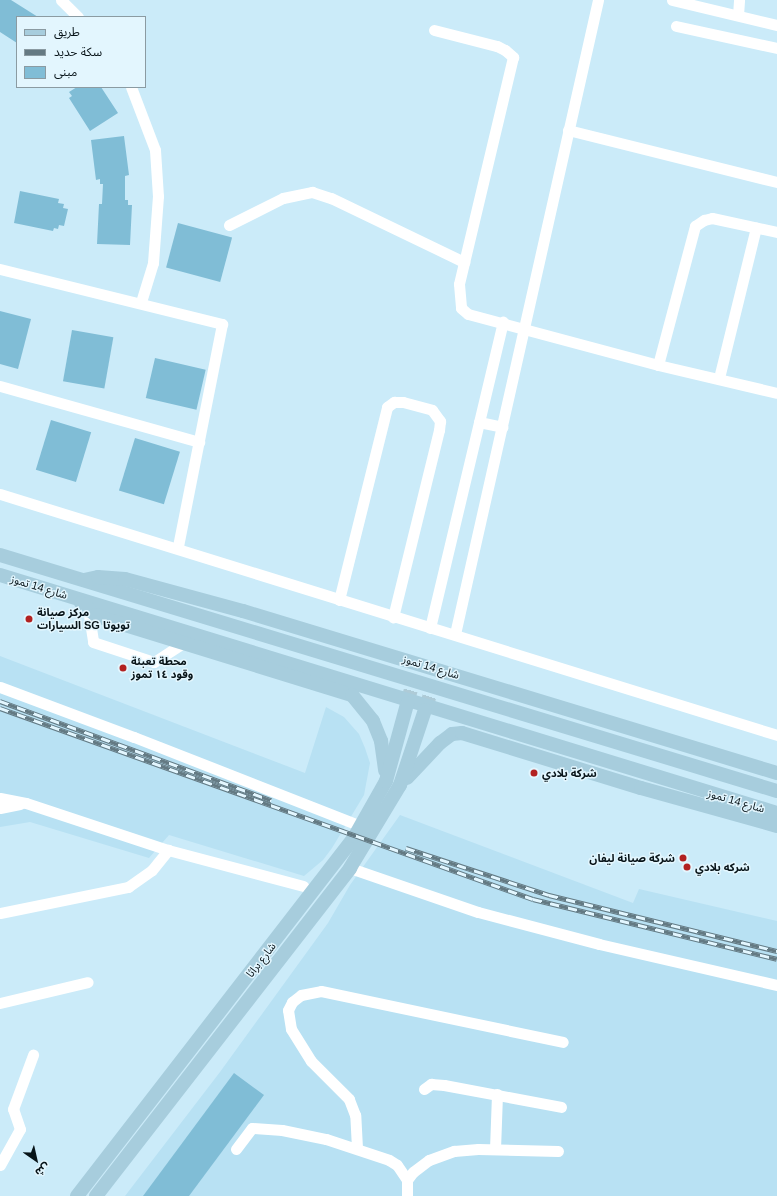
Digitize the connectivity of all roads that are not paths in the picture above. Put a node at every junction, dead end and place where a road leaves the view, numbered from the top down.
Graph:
1 (61, 0) edge
2 (598, 0) edge
3 (672, 0) edge
4 (739, 0) edge
5 (738, 15) junction
6 (77, 16) edge
7 (777, 25) edge
8 (676, 26) dead end
9 (434, 30) dead end
10 (777, 48) edge
11 (131, 88) edge
12 (568, 130) junction
13 (777, 182) edge
14 (228, 225) dead end
15 (756, 227) junction
16 (777, 232) edge
17 (464, 262) junction
18 (0, 269) edge
19 (141, 302) junction
20 (503, 322) junction
21 (524, 327) junction
22 (658, 365) junction
23 (718, 378) junction
24 (0, 386) edge
25 (777, 393) edge
26 (480, 422) junction
27 (502, 427) junction
28 (198, 442) junction
29 (0, 494) edge
30 (178, 548) junction
31 (0, 555) edge
32 (0, 575) edge
33 (82, 580) junction
34 (339, 600) junction
35 (95, 608) junction
36 (393, 617) junction
37 (430, 628) junction
38 (455, 634) junction
39 (183, 643) junction
40 (418, 663) junction
41 (438, 669) junction
42 (414, 677) tunnel mouth
43 (434, 683) tunnel mouth
44 (0, 687) edge
45 (407, 704) tunnel mouth
46 (425, 710) tunnel mouth
47 (777, 735) edge
48 (777, 773) edge
49 (386, 781) junction
50 (400, 785) junction
51 (777, 792) edge
52 (0, 798) edge
53 (26, 803) junction
54 (0, 808) edge
55 (777, 813) edge
56 (361, 826) junction
57 (777, 826) edge
58 (168, 850) junction
59 (350, 868) junction
60 (303, 886) dead end
61 (0, 913) edge
62 (88, 982) dead end
63 (777, 984) edge
64 (0, 1003) edge
65 (562, 1042) dead end
66 (33, 1055) dead end
67 (424, 1089) dead end
68 (497, 1094) junction
69 (561, 1107) dead end
70 (357, 1148) junction
71 (236, 1149) dead end
72 (495, 1149) junction
73 (558, 1151) dead end
74 (0, 1165) edge
75 (407, 1180) junction
76 (77, 1196) edge
77 (96, 1196) edge
78 (407, 1196) edge

1 - 6 street
2 - 12 street
3 - 5 street
4 - 5 street
5 - 7 street
8 - 10 street
9 - 17 street
11 - 19 street
12 - 13 street
12 - 21 street
14 - 17 street
15 - 16 street
15 - 22 street
15 - 23 street
17 - 20 street
18 - 19 street
19 - 28 street
20 - 21 street
20 - 26 street
21 - 22 street
21 - 27 street
22 - 23 street
23 - 25 street
24 - 28 street
26 - 27 street
26 - 37 street
27 - 38 street
28 - 30 street
29 - 30 street
30 - 34 street
31 - 33 main road, شارع 14 تموز
32 - 35 main road, شارع 14 تموز
33 - 40 main road, شارع 14 تموز
33 - 51 main road, شارع 14 تموز
34 - 36 street
34 - 36 street
35 - 39 main road
35 - 39 street
35 - 55 main road, شارع 14 تموز
36 - 37 street
37 - 38 street
38 - 47 street
39 - 49 main road
40 - 41 main road, شارع 14 تموز
40 - 42 main road
41 - 43 main road
41 - 48 main road, شارع 14 تموز
44 - 56 street
45 - 49 main road, شارع براثا
46 - 50 main road, شارع براثا
49 - 56 main road, شارع براثا
50 - 57 main road
50 - 59 main road, شارع براثا
52 - 53 street
53 - 54 street
53 - 58 street
56 - 76 main road, شارع براثا
58 - 60 street
58 - 61 street
59 - 63 street
59 - 77 main road, شارع براثا
62 - 64 street
65 - 70 street
66 - 74 street
67 - 68 street
68 - 69 street
68 - 72 street
70 - 71 street
70 - 75 street
72 - 73 street
72 - 75 street
75 - 78 street

